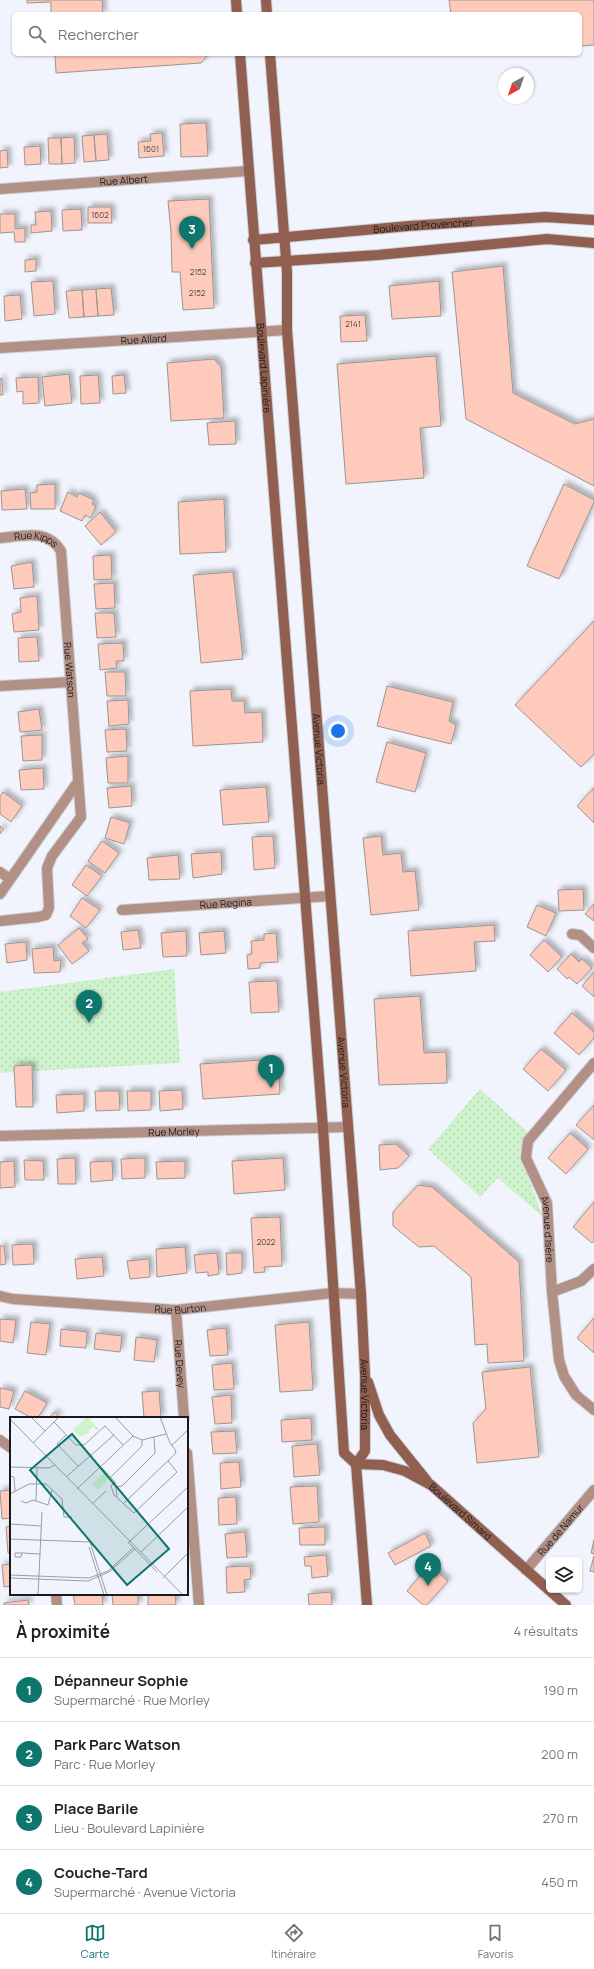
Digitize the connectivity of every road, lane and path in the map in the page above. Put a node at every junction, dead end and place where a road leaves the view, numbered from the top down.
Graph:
1 (236, 0) edge
2 (266, 0) edge
3 (237, 12) edge
4 (267, 12) edge
5 (240, 56) edge
6 (270, 56) edge
7 (248, 171) junction
8 (0, 189) edge
9 (594, 220) edge
10 (284, 238) junction
11 (253, 240) junction
12 (594, 243) edge
13 (286, 261) junction
14 (255, 263) junction
15 (287, 330) junction
16 (260, 332) junction
17 (0, 348) edge
18 (0, 538) edge
19 (61, 557) joint
20 (70, 682) junction
21 (0, 686) edge
22 (77, 783) junction
23 (0, 872) edge
24 (10, 879) junction
25 (0, 894) edge
26 (330, 896) junction
27 (304, 898) junction
28 (122, 910) dead end
29 (0, 921) edge
30 (572, 934) dead end
31 (594, 948) edge
32 (594, 1063) edge
33 (347, 1126) junction
34 (323, 1128) junction
35 (0, 1136) edge
36 (594, 1270) edge
37 (552, 1292) junction
38 (333, 1293) junction
39 (361, 1294) junction
40 (0, 1296) edge
41 (176, 1310) junction
42 (365, 1375) junction
43 (594, 1410) edge
44 (184, 1417) edge
45 (0, 1440) edge
46 (10, 1447) edge
47 (356, 1464) junction
48 (188, 1466) edge
49 (431, 1485) junction
50 (594, 1490) edge
51 (526, 1570) junction
52 (546, 1587) edge
53 (552, 1593) edge
54 (56, 1595) edge
55 (57, 1605) edge
56 (199, 1605) edge
57 (367, 1605) edge
58 (566, 1605) edge

1 - 3 main road
2 - 4 main road
5 - 7 main road, Boulevard Lapinière
6 - 10 main road
7 - 8 street, Rue Albert
7 - 11 main road, Boulevard Lapinière
9 - 10 main road, Boulevard Provencher
10 - 11 main road, Boulevard Provencher
10 - 13 main road
11 - 14 main road, Boulevard Lapinière
12 - 13 main road
13 - 14 main road
13 - 15 main road
14 - 16 main road, Boulevard Lapinière
15 - 16 street, Rue Allard
15 - 26 main road, Avenue Victoria
16 - 17 street, Rue Allard
16 - 27 main road, Boulevard Lapinière
18 - 19 street, Rue Kipps
19 - 20 street, Rue Watson
20 - 21 street
20 - 22 street, Rue Watson
22 - 24 street
22 - 29 street, Rue Watson
23 - 24 street
24 - 25 street
26 - 27 street, Rue Regina
26 - 33 main road, Avenue Victoria
27 - 28 street, Rue Regina
27 - 34 main road
30 - 31 street
32 - 37 street, Avenue d'Isère
33 - 34 street, Rue Morley
33 - 39 main road, Avenue Victoria
34 - 35 street, Rue Morley
34 - 38 main road
36 - 37 street
37 - 43 street, Avenue d'Isère
38 - 39 street, Rue Burton
38 - 41 street, Rue Burton
38 - 47 main road
39 - 42 main road, Avenue Victoria
40 - 41 street, Rue Burton
41 - 44 street, Rue Devey
42 - 47 main road, Avenue Victoria
42 - 49 main road
45 - 46 street
47 - 49 main road, Boulevard Simard
47 - 57 main road
48 - 56 street
49 - 51 main road, Boulevard Simard
50 - 51 street, Rue de Namur
51 - 52 main road, Boulevard Simard
53 - 58 main road, Boulevard Simard
54 - 55 street

